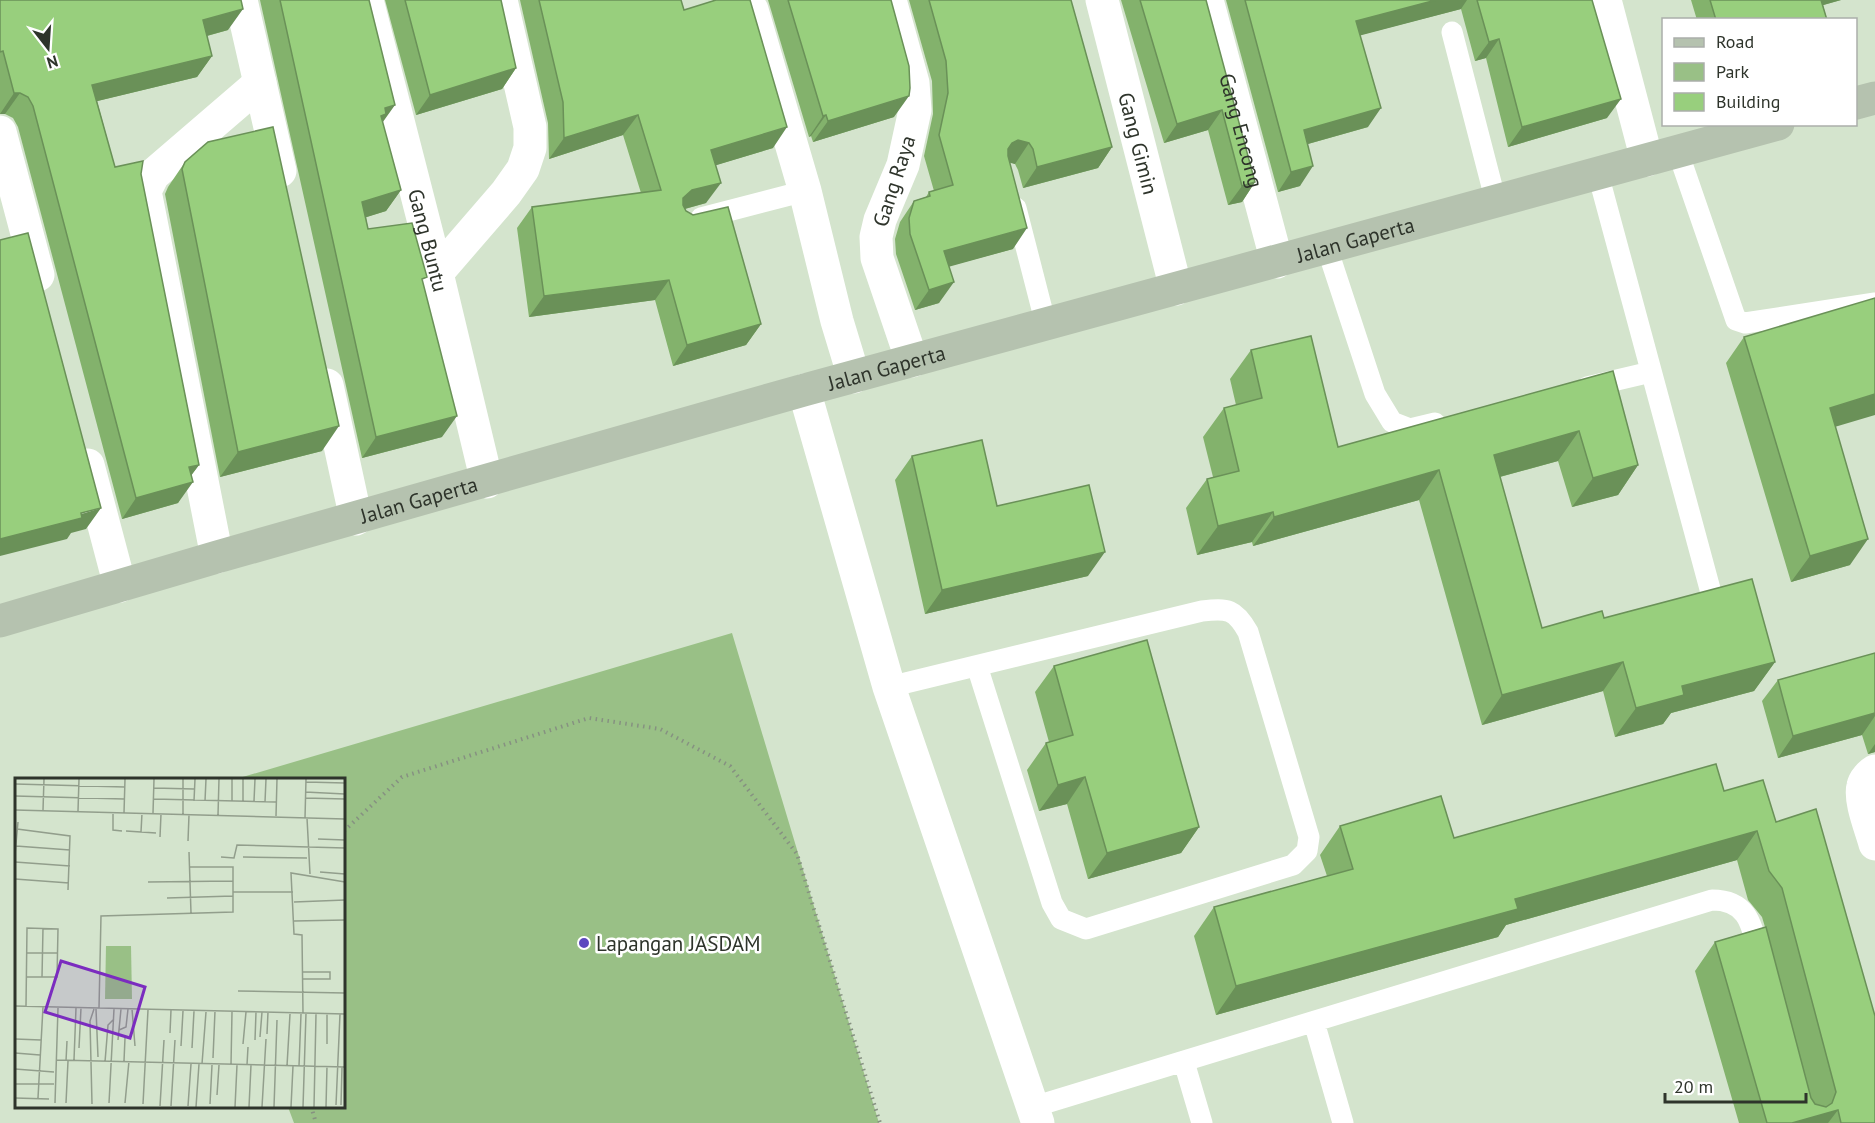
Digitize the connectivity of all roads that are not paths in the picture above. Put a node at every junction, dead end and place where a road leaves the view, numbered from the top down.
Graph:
1 (241, 0) edge
2 (367, 0) edge
3 (501, 0) edge
4 (746, 0) edge
5 (890, 0) edge
6 (1102, 0) edge
7 (1207, 0) edge
8 (1605, 0) edge
9 (1452, 32) dead end
10 (260, 83) junction
11 (1875, 98) edge
12 (1857, 103) edge
13 (1771, 126) edge
14 (0, 132) edge
15 (1662, 156) junction
16 (1598, 174) junction
17 (1009, 184) edge
18 (805, 191) junction
19 (1496, 201) junction
20 (287, 202) edge
21 (681, 223) edge
22 (1327, 248) junction
23 (1277, 262) junction
24 (437, 273) junction
25 (1176, 289) junction
26 (45, 303) edge
27 (1875, 303) edge
28 (1046, 324) junction
29 (321, 360) edge
30 (912, 361) junction
31 (1651, 372) junction
32 (854, 377) junction
33 (804, 390) junction
34 (1571, 391) edge
35 (1456, 418) edge
36 (81, 439) edge
37 (487, 482) junction
38 (356, 519) junction
39 (217, 557) junction
40 (120, 586) junction
41 (1710, 589) edge
42 (0, 621) edge
43 (977, 666) junction
44 (889, 687) junction
45 (1875, 771) edge
46 (1875, 844) edge
47 (1765, 976) edge
48 (1314, 1022) junction
49 (1184, 1062) junction
50 (1036, 1115) edge
51 (1202, 1123) edge
52 (1343, 1123) edge

1 - 10 street
2 - 24 street, Gang Buntu
3 - 24 street
4 - 18 street
5 - 30 street, Gang Raya
6 - 25 street, Gang Gimin
7 - 23 street, Gang Encong
8 - 15 street
9 - 19 lane
10 - 20 street
10 - 39 street
11 - 12 street
13 - 15 street, Jalan Gaperta
14 - 26 street
15 - 16 street, Jalan Gaperta
15 - 27 lane
16 - 19 street, Jalan Gaperta
16 - 31 lane
17 - 28 lane
18 - 21 lane
18 - 32 street
19 - 22 street, Jalan Gaperta
22 - 23 street, Jalan Gaperta
22 - 35 lane
23 - 25 street, Jalan Gaperta
24 - 37 street, Gang Buntu
25 - 28 street, Jalan Gaperta
28 - 30 street, Jalan Gaperta
29 - 38 street
30 - 32 street, Jalan Gaperta
31 - 34 lane
31 - 41 lane
32 - 33 street, Jalan Gaperta
33 - 37 street, Jalan Gaperta
33 - 44 street
36 - 40 street
37 - 38 street, Jalan Gaperta
38 - 39 street, Jalan Gaperta
39 - 40 street, Jalan Gaperta
40 - 42 street, Jalan Gaperta
43 - 43 lane
43 - 44 lane
44 - 50 street
45 - 46 street
47 - 48 lane
48 - 49 lane
48 - 52 lane
49 - 50 lane
49 - 51 lane

